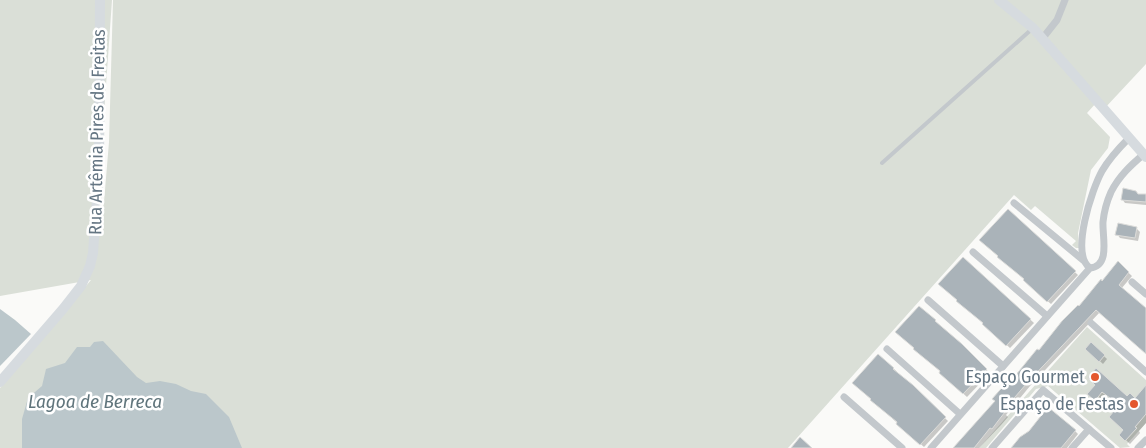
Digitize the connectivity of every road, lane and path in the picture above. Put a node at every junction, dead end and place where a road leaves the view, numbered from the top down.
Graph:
1 (100, 0) edge
2 (998, 0) edge
3 (1065, 0) edge
4 (1032, 28) junction
5 (1042, 39) junction
6 (1129, 138) junction
7 (1145, 156) edge
8 (882, 163) dead end
9 (1014, 203) dead end
10 (973, 252) dead end
11 (1083, 260) junction
12 (1090, 268) junction
13 (1132, 282) dead end
14 (1146, 294) edge
15 (928, 300) dead end
16 (1047, 316) junction
17 (1091, 323) dead end
18 (887, 349) dead end
19 (1003, 366) junction
20 (1146, 372) edge
21 (0, 382) edge
22 (844, 397) dead end
23 (960, 414) junction
24 (1089, 429) junction
25 (1146, 440) edge
26 (902, 448) edge
27 (931, 448) edge
28 (992, 448) edge
29 (1072, 448) edge
30 (1111, 448) edge
31 (1138, 448) edge

1 - 21 street, Rua Artêmia Pires de Freitas
2 - 4 street
3 - 5 street
4 - 5 street
4 - 8 lane
5 - 6 street
6 - 7 street
6 - 11 street
7 - 12 street
9 - 11 street
10 - 16 street
11 - 12 street
12 - 16 street
13 - 14 street
15 - 19 street
16 - 19 street
17 - 20 street
18 - 23 street
19 - 23 street
22 - 26 street
23 - 27 street
24 - 28 street
24 - 29 street
24 - 30 street
25 - 31 street

